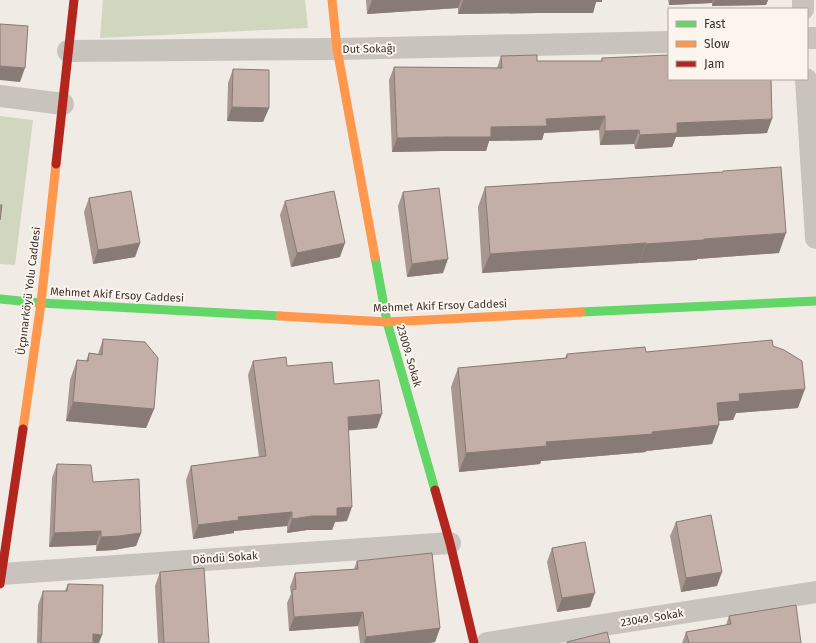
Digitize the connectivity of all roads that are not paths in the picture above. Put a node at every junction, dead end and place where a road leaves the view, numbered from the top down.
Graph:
1 (74, 0) edge
2 (332, 0) edge
3 (668, 42) edge
4 (337, 49) junction
5 (68, 51) junction
6 (806, 80) edge
7 (0, 96) edge
8 (63, 104) junction
9 (816, 238) edge
10 (0, 299) edge
11 (816, 302) edge
12 (41, 303) junction
13 (387, 322) junction
14 (450, 543) junction
15 (1, 579) edge
16 (816, 592) edge
17 (474, 643) edge
18 (487, 643) edge

1 - 5 main road, Üçpınarköyü Yolu Caddesi
2 - 4 main road, 23009. Sokak
3 - 4 street, Dut Sokağı
4 - 5 street, Dut Sokağı
4 - 13 main road, 23009. Sokak
5 - 8 main road, Üçpınarköyü Yolu Caddesi
6 - 9 street
7 - 8 street
8 - 12 main road, Üçpınarköyü Yolu Caddesi
10 - 12 main road, Mehmet Akif Ersoy Caddesi
11 - 13 main road, Mehmet Akif Ersoy Caddesi
12 - 13 main road, Mehmet Akif Ersoy Caddesi
12 - 15 main road, Üçpınarköyü Yolu Caddesi
13 - 14 main road, 23009. Sokak
14 - 15 street, Döndü Sokak
14 - 17 main road, 23009. Sokak
16 - 18 street, 23049. Sokak

